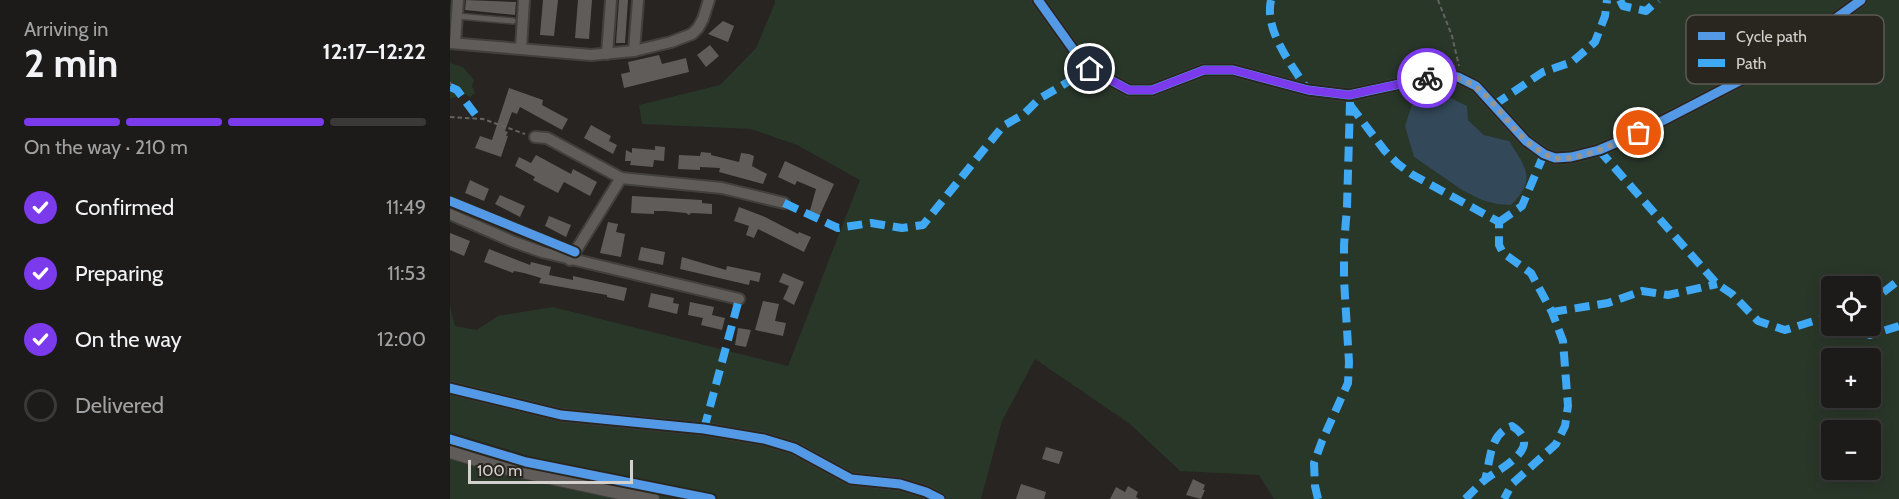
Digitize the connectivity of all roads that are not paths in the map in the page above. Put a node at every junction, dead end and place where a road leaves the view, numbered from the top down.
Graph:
1 (458, 0) edge
2 (524, 0) edge
3 (611, 0) edge
4 (638, 0) edge
5 (709, 0) edge
6 (1038, 0) edge
7 (1861, 0) edge
8 (1840, 15) edge
9 (457, 16) junction
10 (513, 21) dead end
11 (452, 43) edge
12 (520, 48) junction
13 (634, 51) junction
14 (607, 54) junction
15 (1734, 84) edge
16 (535, 137) road end
17 (621, 178) junction
18 (784, 203) dead end
19 (450, 214) edge
20 (570, 260) junction
21 (739, 299) dead end
22 (450, 388) edge
23 (450, 451) edge
24 (652, 499) edge
25 (940, 499) edge

1 - 9 street
2 - 12 street
3 - 14 street
4 - 13 street
5 - 13 street
6 - 15 street
7 - 8 street
9 - 10 lane
9 - 11 street
11 - 12 street
12 - 14 street
13 - 14 street
16 - 17 street
17 - 18 street
17 - 20 street
19 - 20 street
20 - 21 street
22 - 25 street
23 - 24 street

